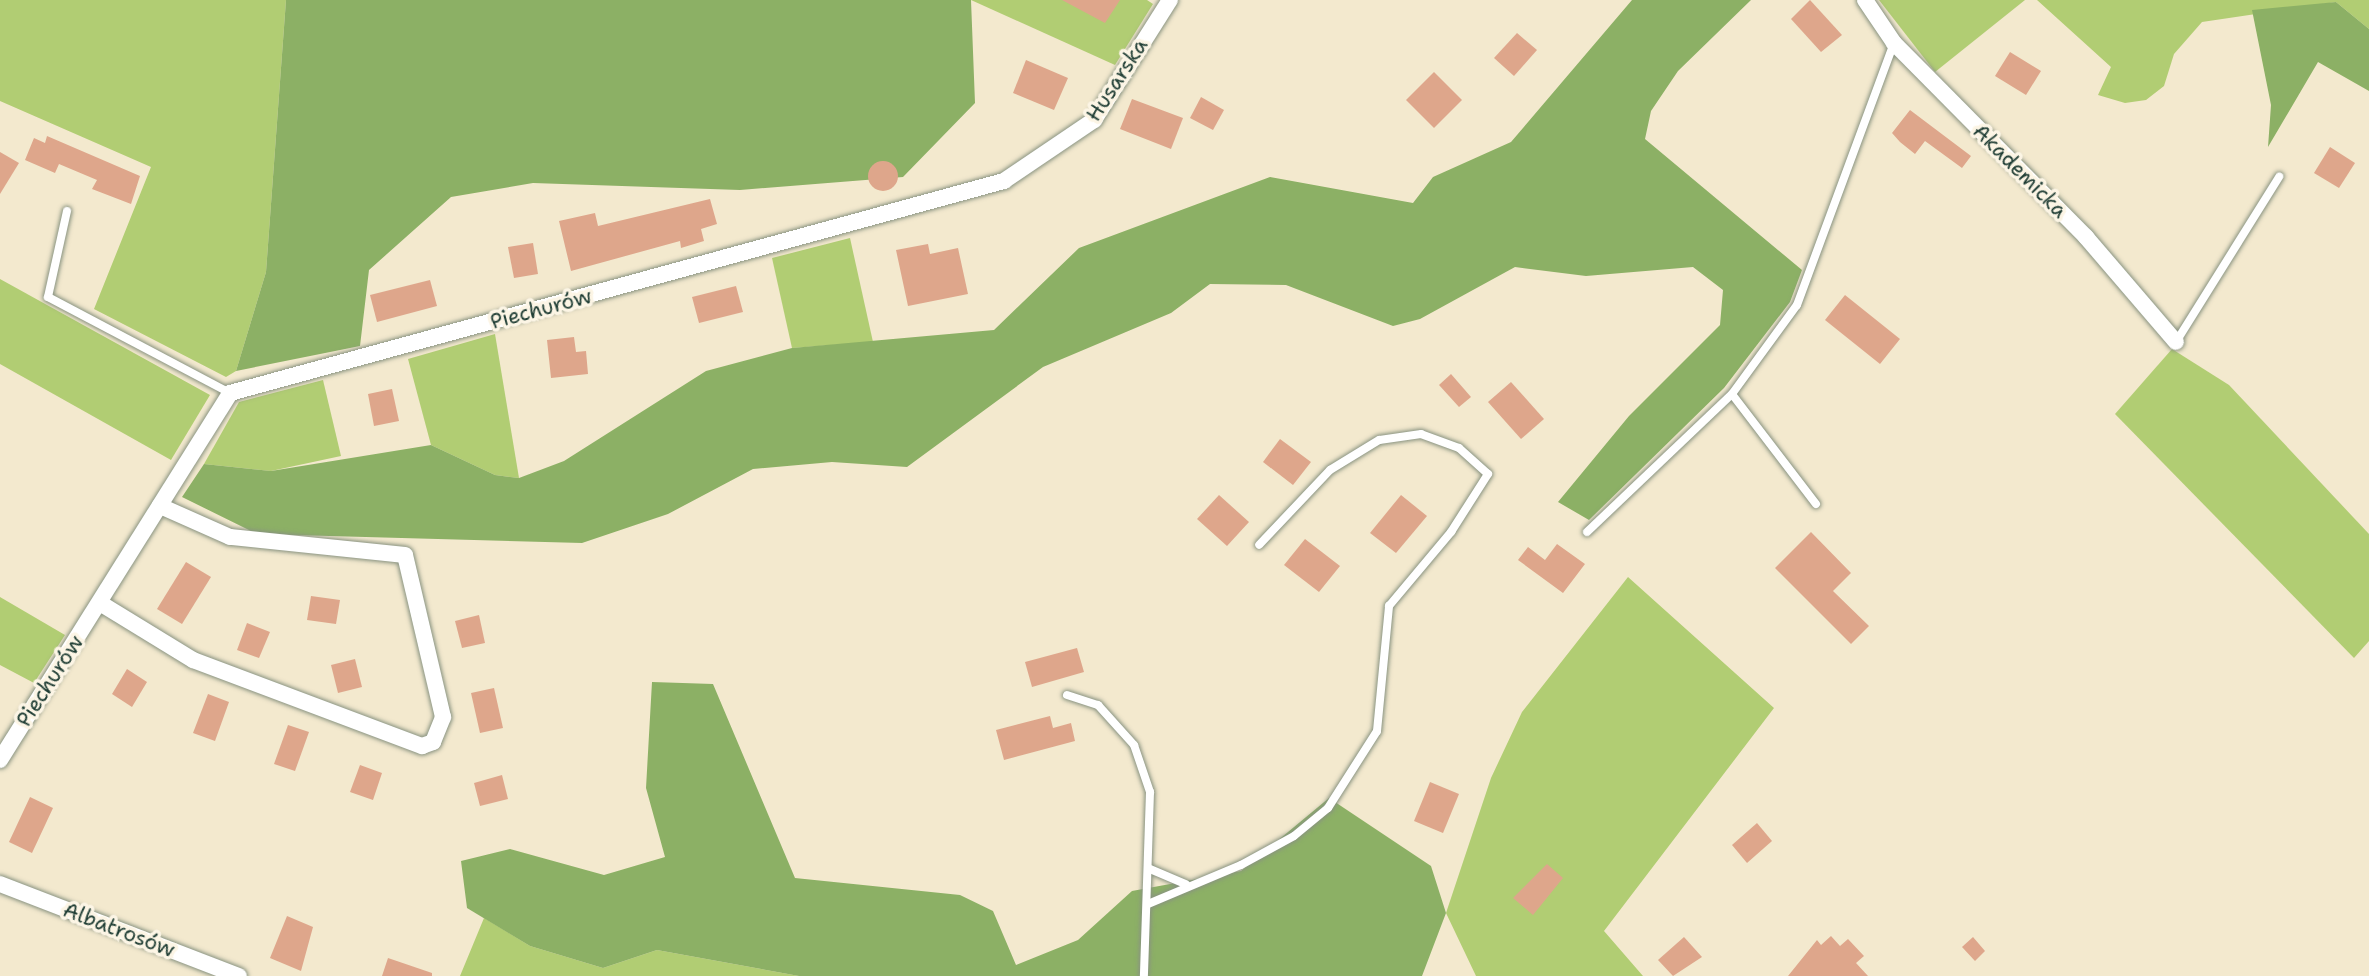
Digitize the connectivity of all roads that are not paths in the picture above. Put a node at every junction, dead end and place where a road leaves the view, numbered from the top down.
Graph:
1 (1170, 0) edge
2 (1866, 0) edge
3 (1894, 43) junction
4 (2279, 177) dead end
5 (981, 189) joint
6 (67, 211) dead end
7 (2176, 342) joint
8 (230, 393) junction
9 (1732, 394) junction
10 (1816, 504) dead end
11 (160, 506) junction
12 (1587, 532) dead end
13 (1259, 545) dead end
14 (100, 603) junction
15 (1067, 695) dead end
16 (0, 760) edge
17 (1150, 869) junction
18 (0, 884) edge
19 (1186, 884) junction
20 (1148, 904) junction
21 (239, 976) edge
22 (1144, 976) edge

1 - 5 street, Husarska
2 - 3 street, Akademicka
3 - 7 street, Akademicka
3 - 9 lane
4 - 7 lane
5 - 8 street, Piechurów
6 - 8 lane
8 - 11 street, Piechurów
9 - 10 lane
9 - 12 lane
11 - 14 street, Piechurów
11 - 14 street
13 - 19 lane
14 - 16 street, Piechurów
15 - 17 lane
17 - 19 lane
17 - 20 lane
18 - 21 street, Albatrosów
19 - 20 lane
20 - 22 lane

